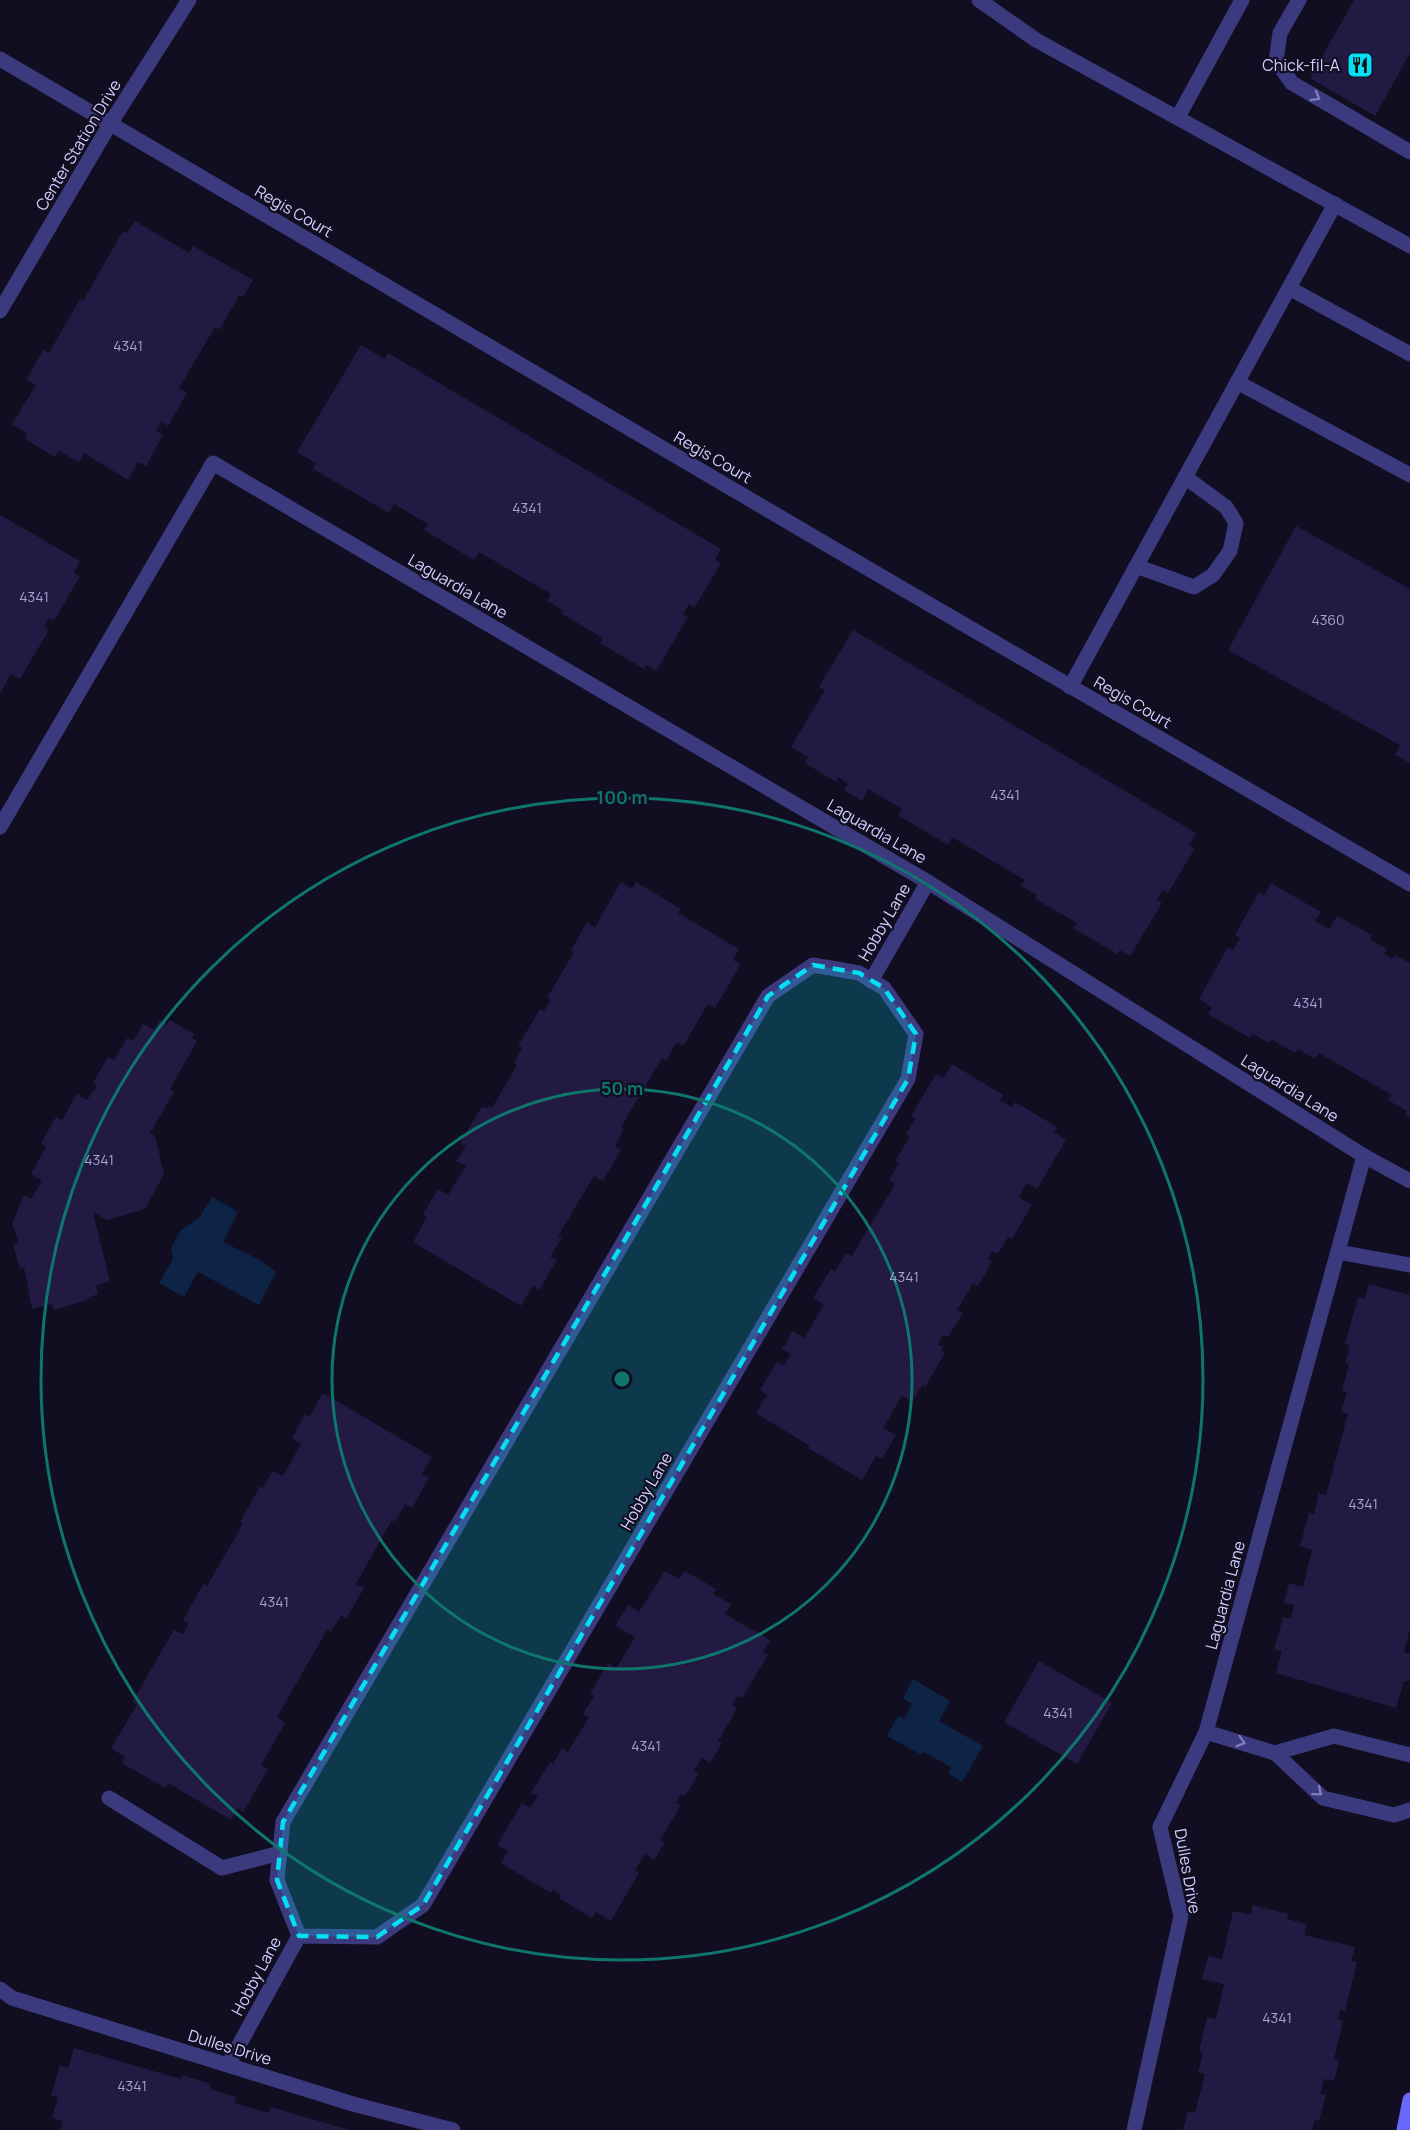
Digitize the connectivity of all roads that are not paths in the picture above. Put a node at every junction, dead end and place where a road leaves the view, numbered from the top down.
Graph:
1 (189, 0) edge
2 (979, 0) edge
3 (1242, 0) edge
4 (1299, 0) edge
5 (0, 59) edge
6 (1178, 117) junction
7 (110, 124) junction
8 (1410, 152) edge
9 (1335, 204) junction
10 (1410, 246) edge
11 (1289, 288) junction
12 (0, 311) edge
13 (1410, 354) edge
14 (1237, 382) junction
15 (1410, 475) edge
16 (1185, 477) junction
17 (1136, 566) junction
18 (1070, 687) junction
19 (0, 827) edge
20 (928, 882) junction
21 (1410, 884) edge
22 (872, 981) junction
23 (1364, 1156) junction
24 (1410, 1181) edge
25 (1338, 1251) junction
26 (1410, 1265) edge
27 (1206, 1732) junction
28 (1275, 1753) junction
29 (1410, 1755) edge
30 (109, 1798) dead end
31 (1410, 1810) edge
32 (280, 1853) junction
33 (299, 1935) junction
34 (0, 1989) edge
35 (228, 2065) junction
36 (1410, 2100) edge
37 (453, 2130) edge
38 (1134, 2130) edge
39 (1404, 2130) edge

1 - 7 street, Center Station Drive
2 - 6 street
3 - 6 street
4 -> 8 street
5 - 7 street, Regis Court
6 - 9 street
7 - 12 street, Center Station Drive
7 - 18 street, Regis Court
9 - 10 street
9 - 11 street
11 - 13 street
11 - 14 street
14 - 15 street
14 - 16 street
16 - 17 street
16 - 17 street
17 - 18 street
18 - 21 street, Regis Court
19 - 20 street, Laguardia Lane
20 - 22 street, Hobby Lane
20 - 23 street, Laguardia Lane
22 - 32 street, Hobby Lane
22 - 33 street, Hobby Lane
23 - 24 street
23 - 25 street, Laguardia Lane
25 - 26 street
25 - 27 street, Laguardia Lane
27 -> 28 street
27 - 38 street, Dulles Drive
28 - 29 street
28 -> 31 street
30 - 32 street
32 - 33 street, Hobby Lane
33 - 35 street, Hobby Lane
34 - 35 street, Dulles Drive
35 - 37 street, Dulles Drive
36 - 39 street

